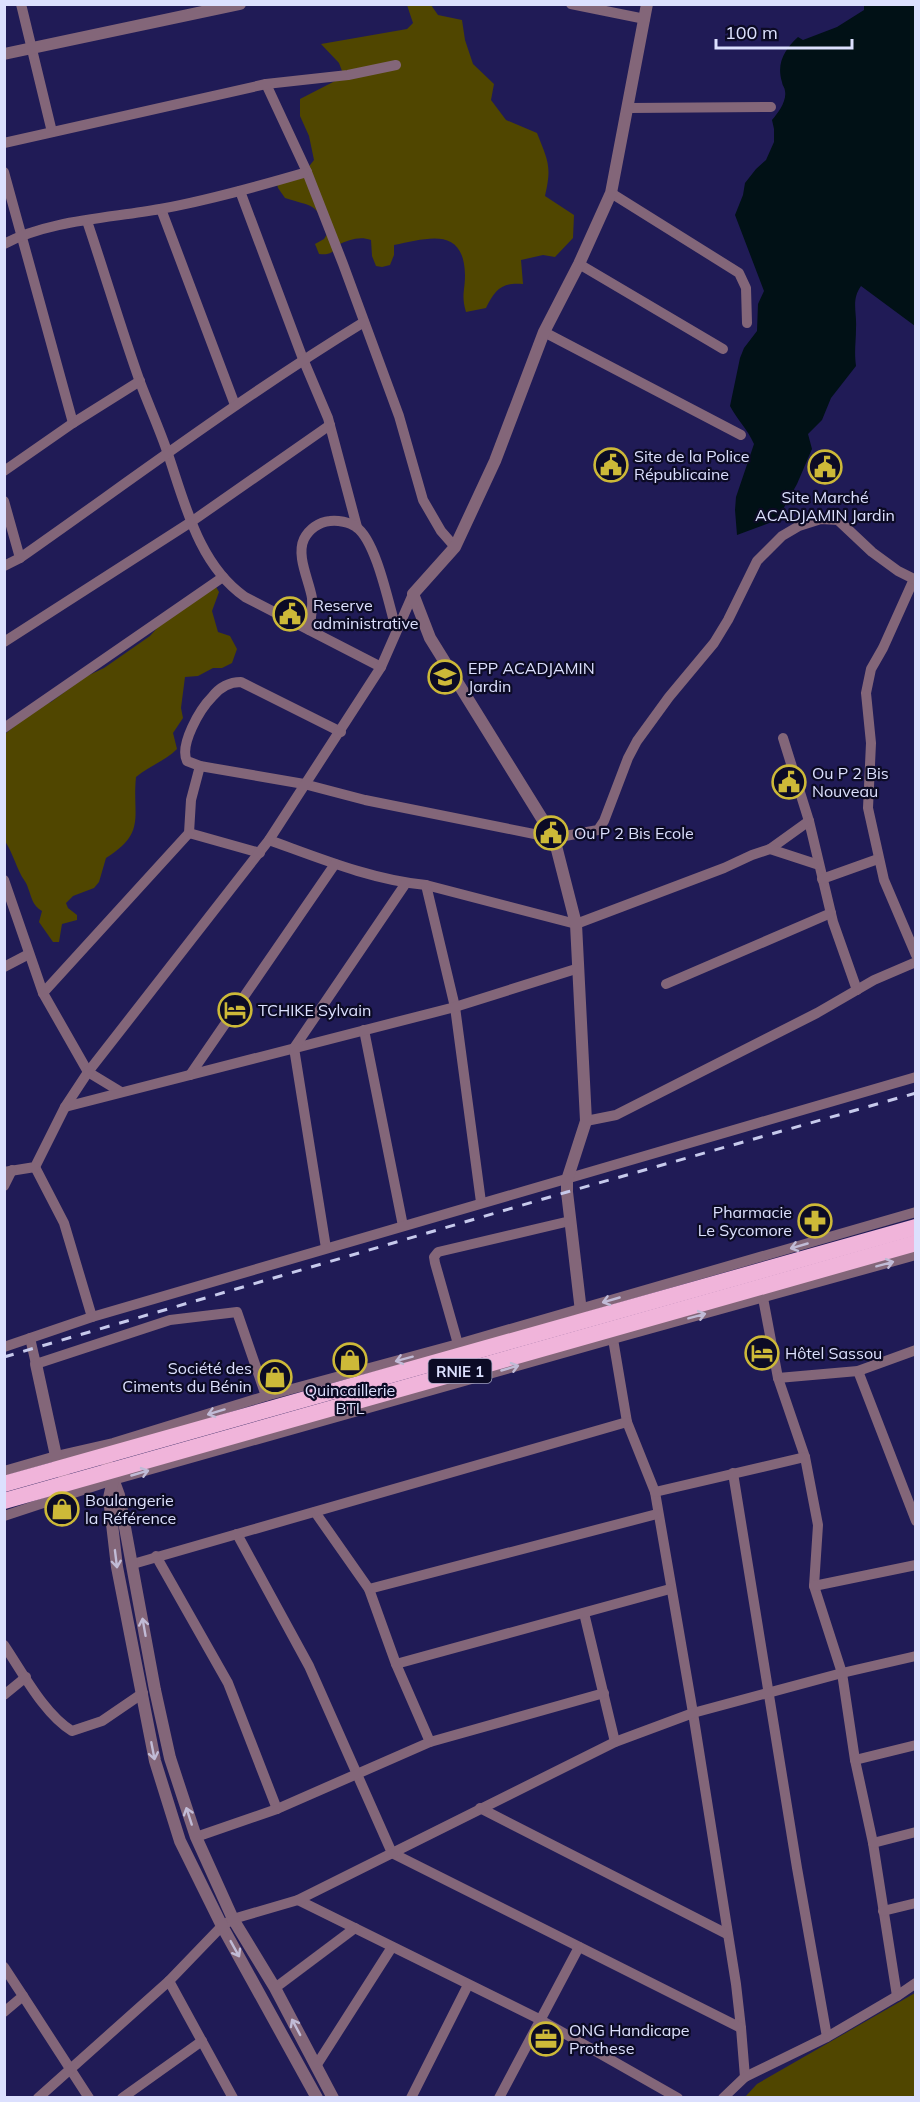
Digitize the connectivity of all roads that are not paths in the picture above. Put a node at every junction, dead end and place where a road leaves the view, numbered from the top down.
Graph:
1 (21, 4) edge
2 (240, 4) edge
3 (571, 4) edge
4 (647, 4) edge
5 (645, 19) junction
6 (32, 48) junction
7 (4, 54) edge
8 (396, 65) dead end
9 (266, 84) junction
10 (771, 107) dead end
11 (628, 108) junction
12 (52, 132) junction
13 (4, 143) edge
14 (4, 172) edge
15 (307, 172) junction
16 (240, 192) junction
17 (610, 193) junction
18 (161, 209) junction
19 (87, 221) junction
20 (21, 235) junction
21 (4, 244) edge
22 (579, 264) junction
23 (364, 322) junction
24 (747, 323) dead end
25 (544, 332) junction
26 (723, 349) dead end
27 (303, 359) junction
28 (140, 381) junction
29 (236, 405) junction
30 (73, 423) junction
31 (330, 425) junction
32 (741, 435) dead end
33 (168, 454) junction
34 (4, 471) edge
35 (4, 501) edge
36 (191, 522) junction
37 (357, 527) junction
38 (455, 547) junction
39 (20, 558) junction
40 (4, 566) edge
41 (223, 577) junction
42 (915, 579) edge
43 (413, 594) junction
44 (396, 629) junction
45 (309, 630) junction
46 (4, 642) edge
47 (381, 667) junction
48 (4, 728) edge
49 (341, 732) junction
50 (783, 738) dead end
51 (200, 766) junction
52 (304, 783) junction
53 (809, 821) junction
54 (189, 833) junction
55 (554, 838) junction
56 (269, 840) junction
57 (770, 849) junction
58 (260, 854) junction
59 (878, 859) junction
60 (335, 864) junction
61 (819, 865) junction
62 (822, 879) junction
63 (5, 882) edge
64 (406, 883) junction
65 (426, 885) junction
66 (831, 913) junction
67 (576, 924) junction
68 (29, 954) junction
69 (915, 955) edge
70 (915, 962) edge
71 (4, 967) edge
72 (579, 968) junction
73 (666, 984) dead end
74 (857, 990) junction
75 (43, 993) junction
76 (455, 1007) junction
77 (364, 1030) junction
78 (294, 1048) junction
79 (88, 1072) junction
80 (190, 1075) junction
81 (915, 1077) edge
82 (121, 1092) junction
83 (65, 1107) junction
84 (586, 1121) junction
85 (35, 1167) junction
86 (8, 1171) edge
87 (567, 1180) junction
88 (4, 1186) edge
89 (481, 1202) junction
90 (915, 1212) edge
91 (570, 1221) junction
92 (403, 1226) junction
93 (915, 1227) edge
94 (915, 1243) edge
95 (326, 1248) junction
96 (915, 1256) edge
97 (763, 1298) junction
98 (581, 1314) junction
99 (92, 1317) junction
100 (30, 1338) junction
101 (613, 1339) junction
102 (458, 1344) junction
103 (4, 1347) edge
104 (915, 1350) edge
105 (36, 1364) junction
106 (858, 1371) junction
107 (778, 1378) junction
108 (266, 1396) junction
109 (627, 1422) junction
110 (805, 1457) junction
111 (108, 1463) junction
112 (61, 1469) junction
113 (4, 1472) edge
114 (733, 1473) junction
115 (4, 1484) edge
116 (655, 1492) junction
117 (4, 1501) edge
118 (315, 1512) junction
119 (657, 1514) junction
120 (4, 1516) edge
121 (915, 1521) edge
122 (237, 1534) junction
123 (156, 1556) junction
124 (133, 1564) junction
125 (915, 1565) edge
126 (814, 1586) junction
127 (369, 1588) junction
128 (670, 1589) junction
129 (584, 1613) junction
130 (4, 1645) edge
131 (915, 1656) edge
132 (396, 1664) junction
133 (842, 1673) junction
134 (26, 1677) junction
135 (769, 1692) junction
136 (142, 1693) junction
137 (604, 1693) junction
138 (4, 1695) edge
139 (693, 1713) junction
140 (430, 1742) junction
141 (615, 1742) junction
142 (915, 1745) edge
143 (855, 1760) junction
144 (357, 1774) junction
145 (480, 1808) junction
146 (277, 1809) junction
147 (915, 1832) edge
148 (196, 1837) junction
149 (873, 1843) junction
150 (392, 1853) junction
151 (298, 1900) junction
152 (915, 1903) edge
153 (883, 1911) junction
154 (233, 1919) junction
155 (222, 1926) junction
156 (355, 1928) junction
157 (728, 1934) junction
158 (392, 1947) junction
159 (579, 1947) junction
160 (4, 1967) edge
161 (169, 1981) junction
162 (915, 1983) edge
163 (468, 1985) junction
164 (275, 1988) junction
165 (23, 1996) junction
166 (897, 1996) junction
167 (4, 2012) edge
168 (539, 2019) junction
169 (741, 2028) junction
170 (827, 2037) junction
171 (202, 2041) junction
172 (316, 2066) junction
173 (71, 2067) junction
174 (745, 2077) junction
175 (38, 2097) edge
176 (89, 2097) edge
177 (122, 2097) edge
178 (233, 2097) edge
179 (317, 2097) edge
180 (333, 2097) edge
181 (411, 2097) edge
182 (499, 2097) edge
183 (678, 2097) edge
184 (723, 2097) edge

1 - 6 street
2 - 6 street
3 - 5 street
4 - 5 street
5 - 11 street
6 - 7 street
6 - 12 street
8 - 9 street
9 - 12 street
9 - 15 street
10 - 11 street
11 - 17 street
12 - 13 street
14 - 20 street
15 - 16 street
15 - 23 street
16 - 18 street
16 - 27 street
17 - 22 street
17 - 24 street
18 - 19 street
18 - 29 street
19 - 20 street
19 - 28 street
20 - 21 street
20 - 30 street
22 - 25 street
22 - 26 street
23 - 27 street
23 - 38 street
25 - 32 street
25 - 38 street
27 - 29 street
27 - 31 street
28 - 30 street
28 - 33 street
29 - 33 street
30 - 34 street
31 - 36 street
31 - 37 street
33 - 36 street
33 - 39 street
35 - 39 street
36 - 41 street
36 - 46 street
37 - 44 street
37 - 45 street
38 - 43 street
39 - 40 street
41 - 45 street
41 - 48 street
42 - 55 street
42 - 59 street
43 - 44 street
43 - 55 street
44 - 47 street
45 - 47 street
47 - 49 street
49 - 51 street
49 - 52 street
50 - 53 street
51 - 52 street
51 - 54 street
52 - 55 street
52 - 56 street
53 - 57 street
53 - 61 street
54 - 58 street
54 - 75 street
55 - 67 street
56 - 58 street
56 - 60 street
57 - 61 street
57 - 67 street
58 - 79 street
59 - 62 street
59 - 69 street
60 - 64 street
60 - 80 street
61 - 62 street
62 - 66 street
63 - 68 street
64 - 65 street
64 - 78 street
65 - 67 street
65 - 76 street
66 - 73 street
66 - 74 street
67 - 72 street
68 - 71 street
68 - 75 street
70 - 74 street
72 - 76 street
72 - 84 street
74 - 84 street
75 - 79 street
76 - 77 street
76 - 89 street
77 - 78 street
77 - 92 street
78 - 80 street
78 - 95 street
79 - 82 street
79 - 83 street
80 - 82 street
81 - 87 street
82 - 83 street
83 - 85 street
84 - 87 street
85 - 86 street
85 - 99 street
86 - 88 street
87 - 89 street
87 - 91 street
89 - 92 street
90 -> 98 street
91 - 98 street
91 - 102 street
92 - 95 street
93 - 98 highway, RNIE 1
94 - 111 highway, RNIE 1
95 - 99 street
97 -> 96 street
101 -> 97 street
97 - 107 street
98 - 102 street
98 - 111 highway, RNIE 1
99 - 100 street
100 - 103 street
100 - 105 street
101 - 109 street
111 -> 101 street
102 -> 108 street
104 - 106 street
105 - 108 street
105 - 112 street
106 - 107 street
106 - 121 street
107 - 110 street
108 -> 111 street
109 - 116 street
109 - 118 street
110 - 114 street
110 - 126 street
111 - 112 highway, RNIE 1
111 - 112 street
111 - 120 street
111 - 124 street
111 -> 136 street
112 - 113 street
112 - 115 highway, RNIE 1
112 - 117 highway, RNIE 1
114 - 116 street
114 - 135 street
116 - 119 street
118 - 122 street
118 - 127 street
119 - 127 street
119 - 128 street
122 - 123 street
122 - 144 street
123 - 124 street
123 - 146 street
148 -> 124 street
125 - 126 street
126 - 133 street
127 - 132 street
128 - 129 street
128 - 139 street
129 - 132 street
129 - 137 street
130 - 134 street
131 - 133 street
132 - 140 street
133 - 135 street
133 - 143 street
134 - 136 street
134 - 138 street
135 - 139 street
135 - 170 street
136 -> 155 street
137 - 140 street
137 - 141 street
139 - 141 street
139 - 157 street
140 - 144 street
141 - 145 street
142 - 143 street
143 - 149 street
144 - 146 street
144 - 150 street
145 - 150 street
145 - 157 street
146 - 148 street
147 - 149 street
148 - 154 street
149 - 153 street
150 - 151 street
150 - 159 street
151 - 154 street
151 - 156 street
152 - 153 street
153 - 166 street
154 - 155 street
154 - 164 street
155 - 161 street
155 -> 179 street
156 - 158 street
156 - 164 street
157 - 169 street
158 - 163 street
158 - 172 street
159 - 168 street
159 - 169 street
160 - 165 street
161 - 171 street
161 - 173 street
162 - 166 street
163 - 168 street
163 - 181 street
172 -> 164 street
165 - 167 street
165 - 173 street
166 - 170 street
168 - 182 street
168 - 183 street
169 - 174 street
170 - 174 street
171 - 177 street
171 - 178 street
172 - 180 street
173 - 175 street
173 - 176 street
174 - 184 street

